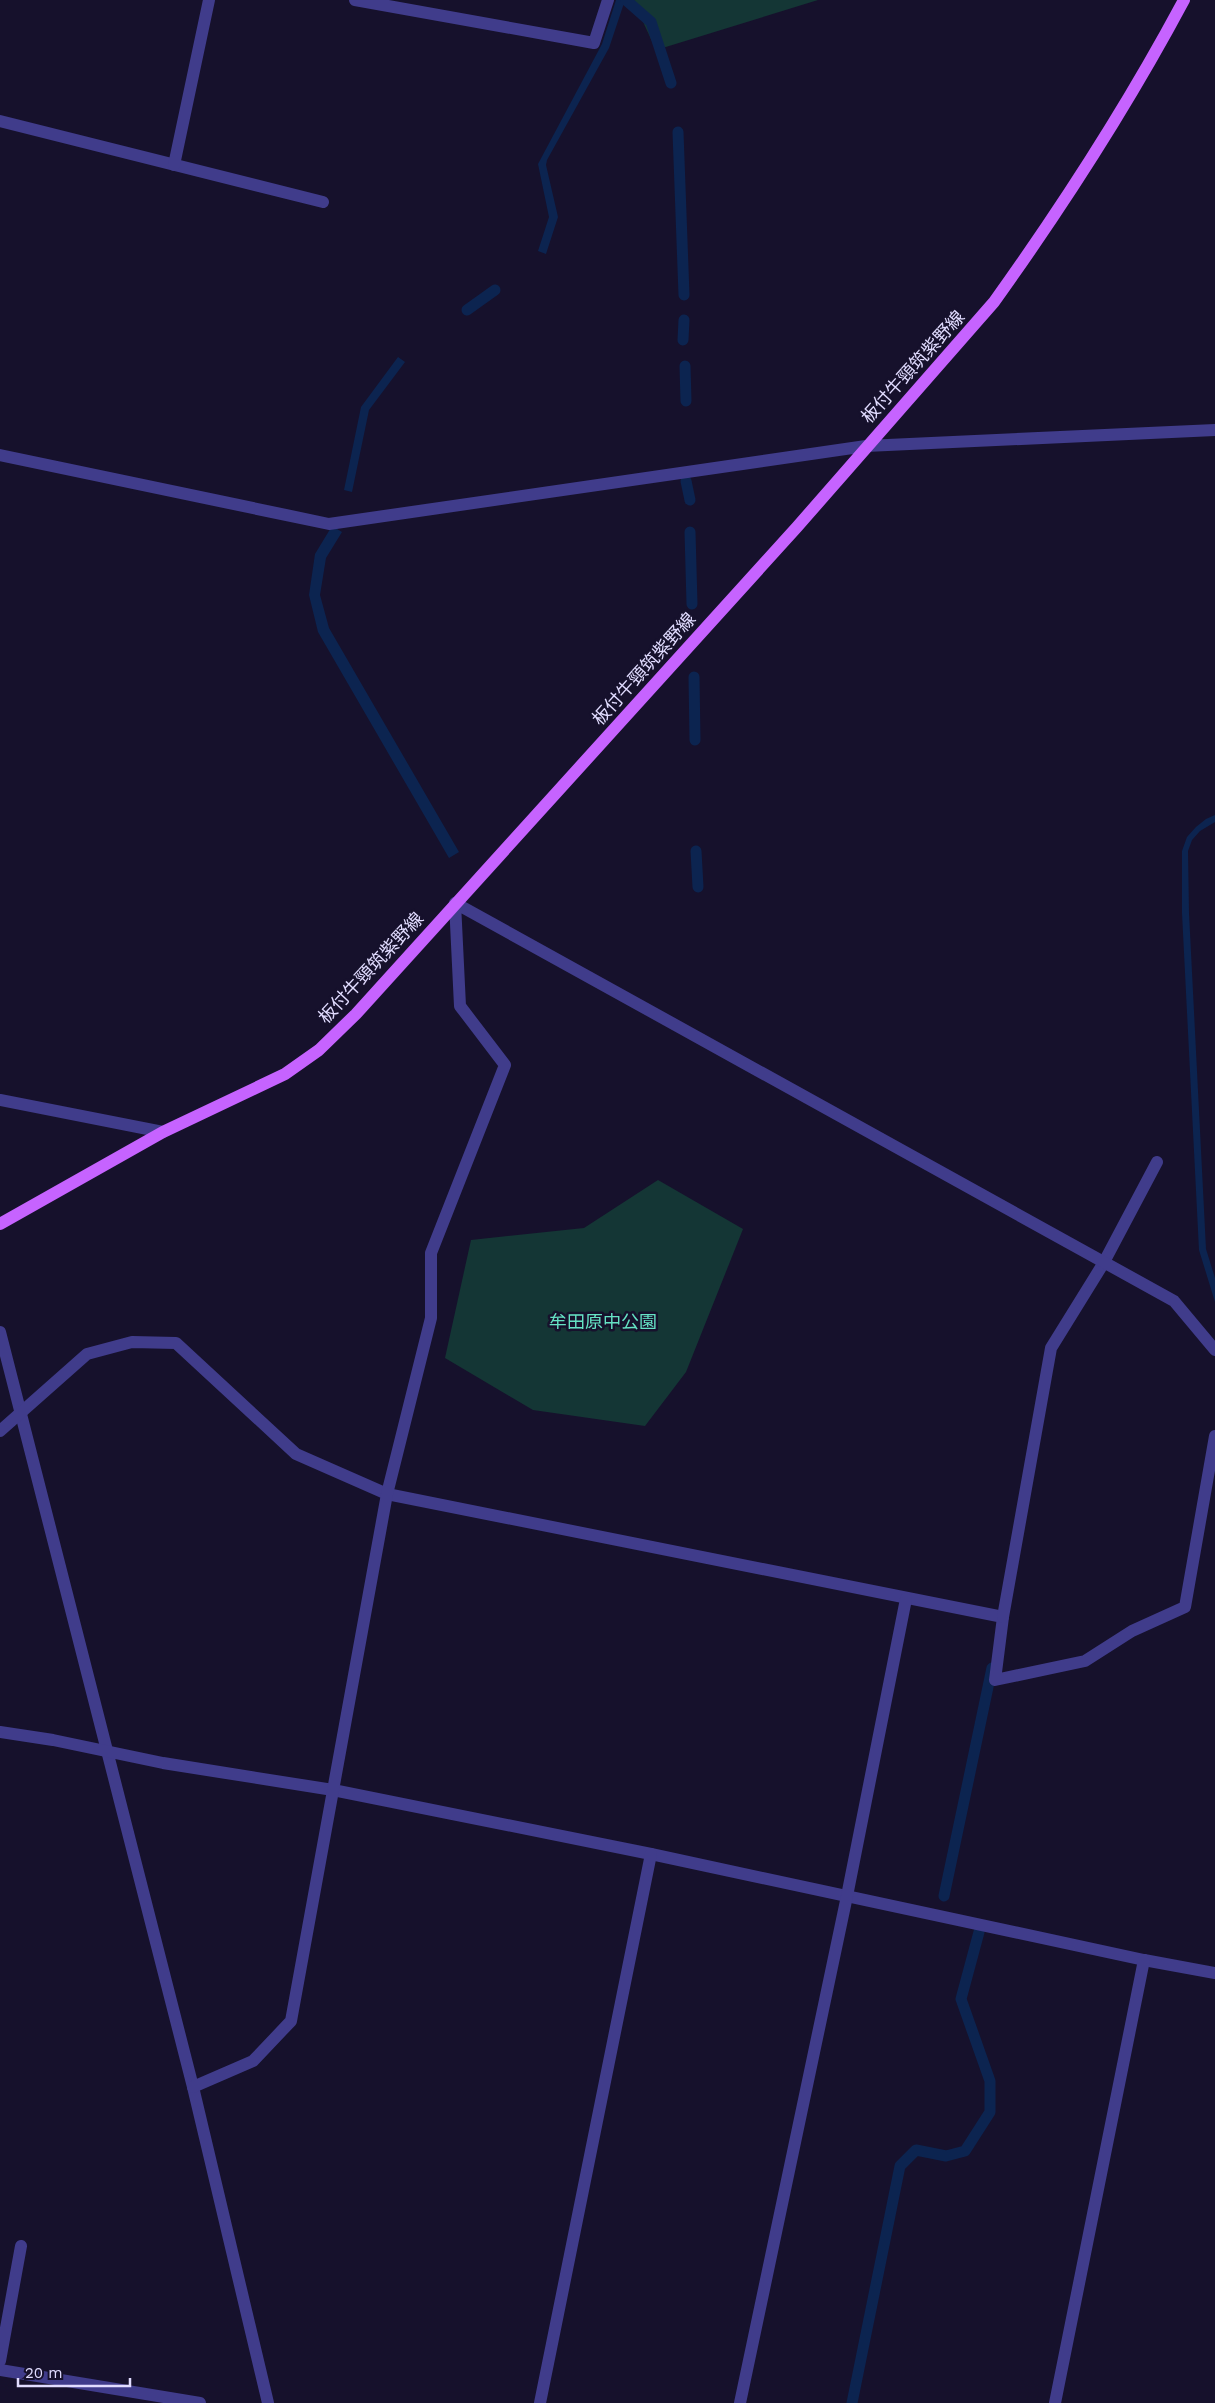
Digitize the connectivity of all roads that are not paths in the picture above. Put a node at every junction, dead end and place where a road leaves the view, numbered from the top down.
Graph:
1 (209, 0) edge
2 (355, 0) edge
3 (608, 0) edge
4 (1184, 0) edge
5 (0, 121) edge
6 (174, 165) junction
7 (322, 202) dead end
8 (1215, 430) edge
9 (866, 446) junction
10 (0, 455) edge
11 (455, 903) junction
12 (0, 1100) edge
13 (163, 1132) junction
14 (1157, 1162) dead end
15 (0, 1224) edge
16 (1103, 1264) junction
17 (0, 1332) edge
18 (1215, 1350) edge
19 (21, 1414) junction
20 (0, 1431) edge
21 (1215, 1436) edge
22 (387, 1494) junction
23 (906, 1599) junction
24 (1003, 1617) junction
25 (0, 1732) edge
26 (107, 1750) junction
27 (333, 1790) junction
28 (651, 1854) junction
29 (846, 1896) junction
30 (1144, 1960) junction
31 (1215, 1973) edge
32 (193, 2087) junction
33 (21, 2246) dead end
34 (0, 2360) edge
35 (0, 2370) edge
36 (200, 2403) edge
37 (268, 2403) edge
38 (540, 2403) edge
39 (740, 2403) edge
40 (1055, 2403) edge

1 - 6 street
2 - 3 street
4 - 9 main road, 板付牛頸筑紫野線
5 - 6 street
6 - 7 street
8 - 9 street
9 - 10 street
9 - 11 main road, 板付牛頸筑紫野線
11 - 13 main road, 板付牛頸筑紫野線
11 - 16 street
11 - 22 street
12 - 13 street
13 - 15 main road, 板付牛頸筑紫野線
14 - 16 street
16 - 18 street
16 - 24 street
17 - 19 street
19 - 20 street
19 - 22 street
19 - 26 street
21 - 24 street
22 - 23 street
22 - 27 street
23 - 24 street
23 - 29 street
25 - 26 street
26 - 27 street
26 - 32 street
27 - 28 street
27 - 32 street
28 - 29 street
28 - 38 street
29 - 30 street
29 - 39 street
30 - 31 street
30 - 40 street
32 - 37 street
33 - 34 street
35 - 36 street

